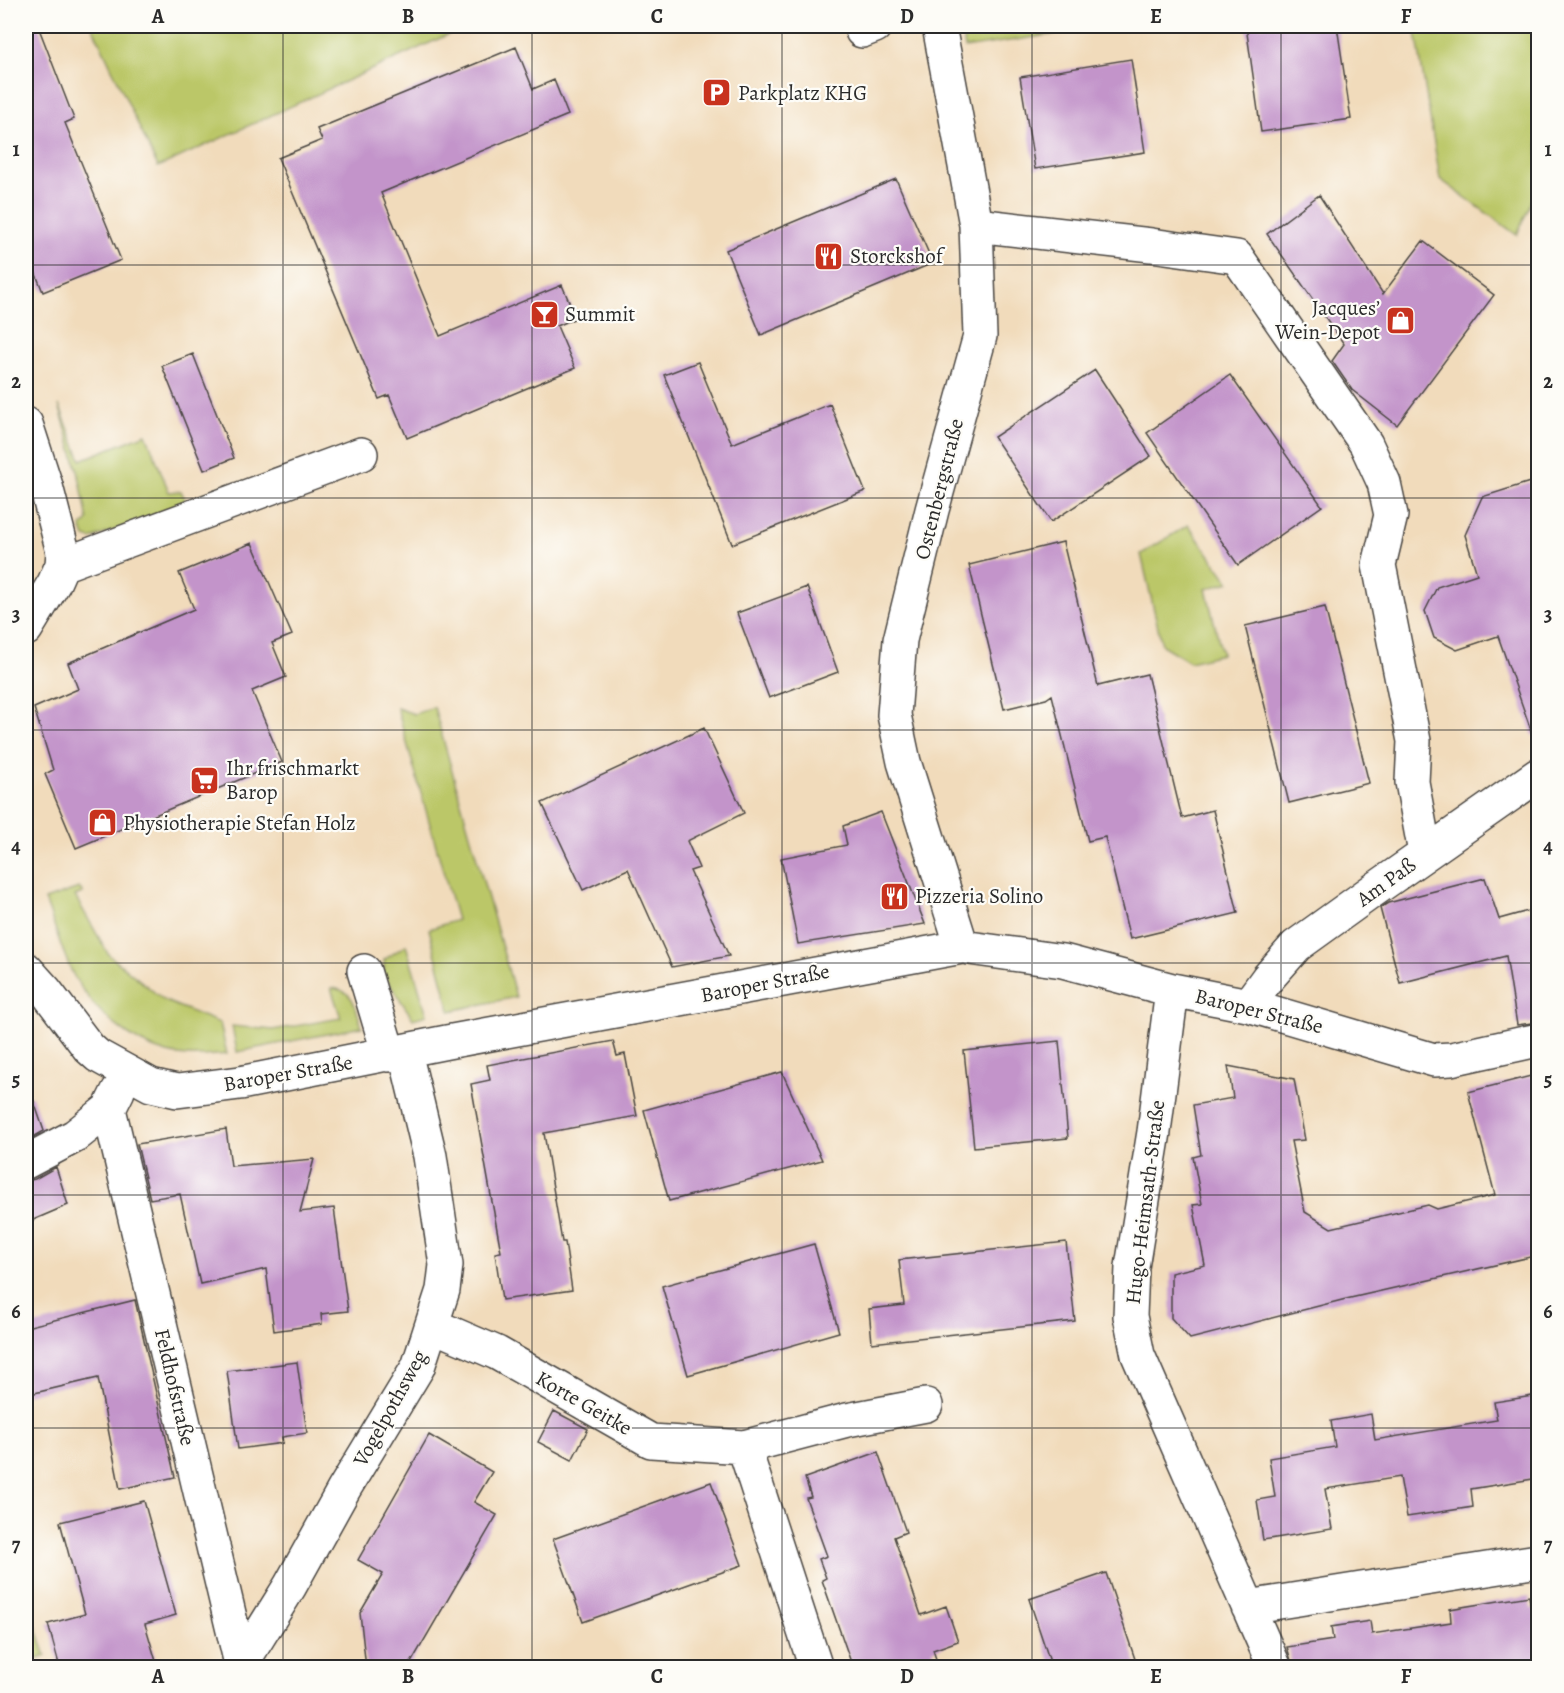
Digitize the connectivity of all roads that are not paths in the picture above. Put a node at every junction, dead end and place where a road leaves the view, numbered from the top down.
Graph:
1 (939, 26) edge
2 (976, 225) junction
3 (26, 424) edge
4 (361, 454) dead end
5 (62, 565) junction
6 (26, 628) edge
7 (1539, 775) edge
8 (1425, 854) junction
9 (962, 947) junction
10 (26, 969) edge
11 (364, 971) dead end
12 (1172, 990) junction
13 (1248, 1005) junction
14 (1539, 1040) edge
15 (397, 1053) junction
16 (126, 1073) junction
17 (109, 1109) junction
18 (26, 1162) edge
19 (432, 1325) junction
20 (926, 1405) dead end
21 (744, 1447) junction
22 (1539, 1561) edge
23 (1248, 1607) junction
24 (240, 1666) edge
25 (816, 1668) edge
26 (1275, 1668) edge

1 - 2 street, Ostenbergstraße
2 - 8 street
2 - 9 street, Ostenbergstraße
3 - 5 street
4 - 5 street
5 - 6 street
7 - 8 street, Am Paß
8 - 13 street, Am Paß
9 - 12 street, Baroper Straße
9 - 15 street, Baroper Straße
10 - 16 street, Baroper Straße
11 - 15 street, Vogelpothsweg
12 - 13 street, Baroper Straße
12 - 23 street, Hugo-Heimsath-Straße
13 - 14 street, Baroper Straße
15 - 16 street, Baroper Straße
15 - 19 street, Vogelpothsweg
16 - 17 street
17 - 18 street
17 - 24 street, Feldhofstraße
19 - 21 street, Korte Geitke
19 - 24 street, Vogelpothsweg
20 - 21 street, Korte Geitke
21 - 25 street
22 - 23 street
23 - 26 street, Hugo-Heimsath-Straße

